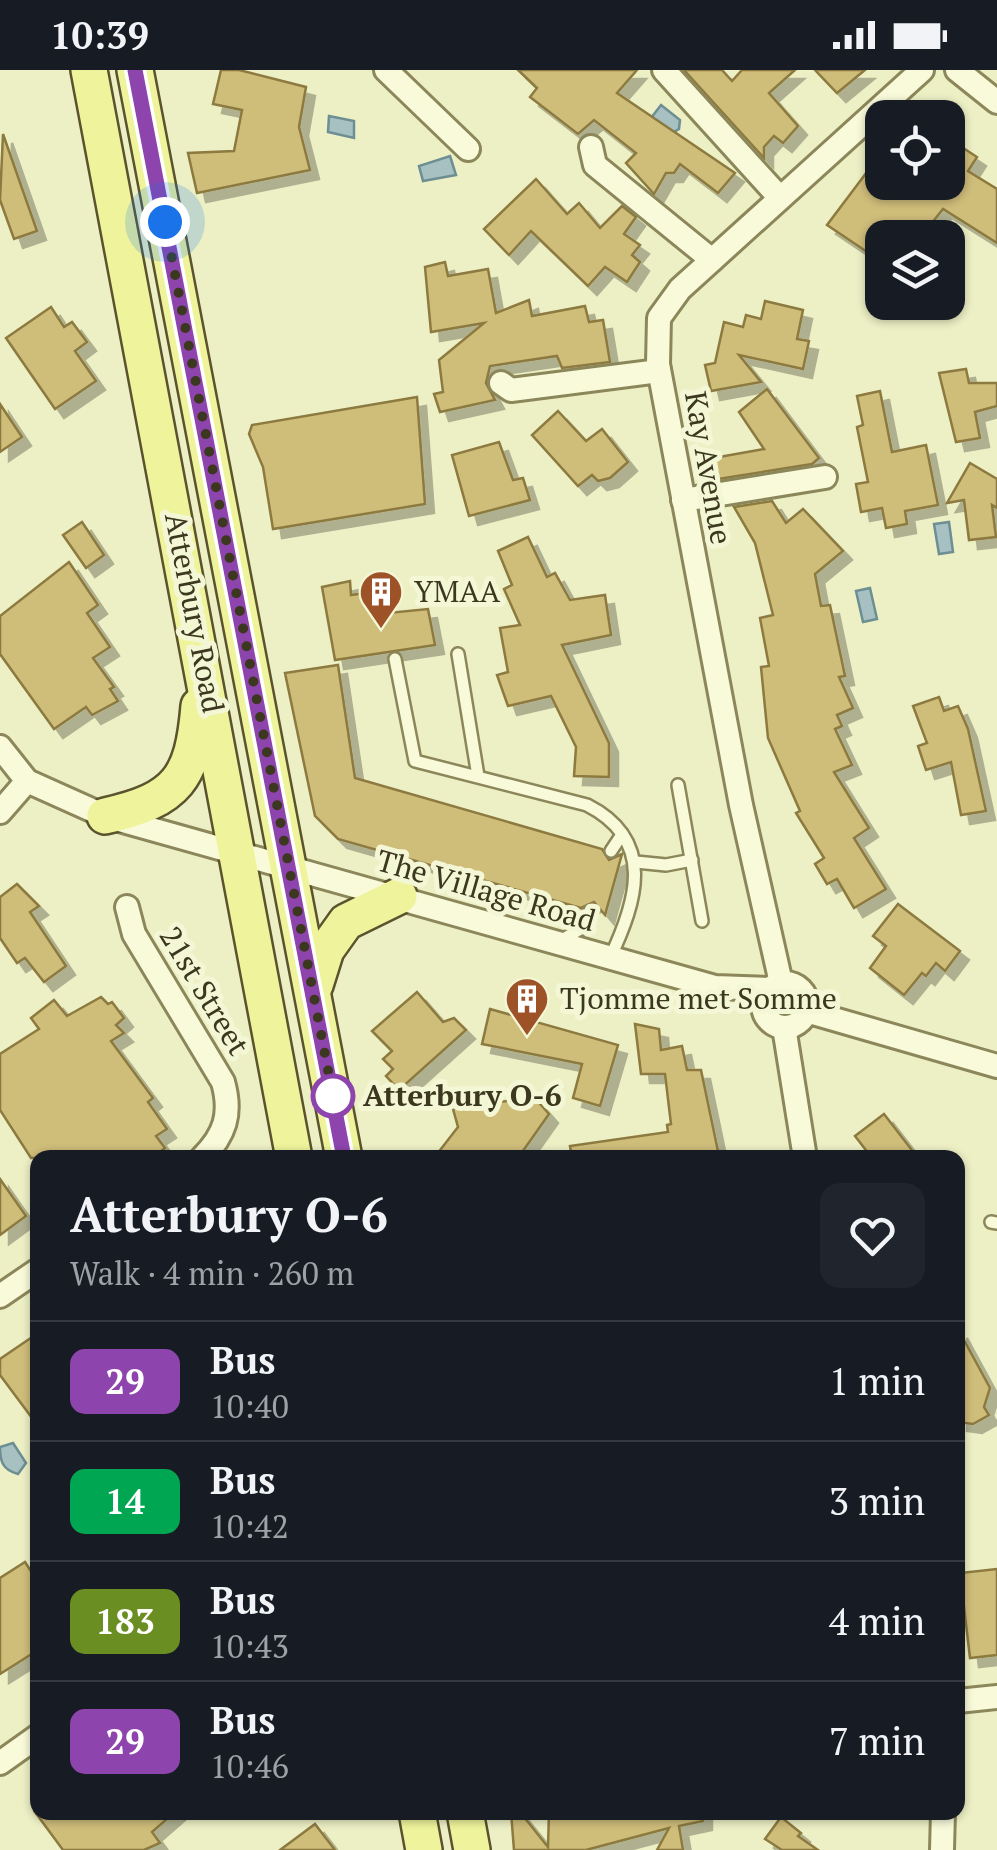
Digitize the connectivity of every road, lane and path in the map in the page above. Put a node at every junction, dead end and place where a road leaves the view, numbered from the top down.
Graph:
1 (88, 70) edge
2 (135, 70) edge
3 (386, 70) edge
4 (664, 70) edge
5 (922, 70) edge
6 (958, 70) edge
7 (997, 102) edge
8 (591, 147) dead end
9 (468, 149) dead end
10 (780, 198) junction
11 (712, 260) junction
12 (660, 370) junction
13 (501, 382) dead end
14 (825, 477) dead end
15 (683, 500) junction
16 (197, 630) junction
17 (458, 654) dead end
18 (395, 659) dead end
19 (0, 747) edge
20 (478, 776) junction
21 (27, 781) junction
22 (678, 786) dead end
23 (0, 812) edge
24 (106, 816) junction
25 (621, 836) junction
26 (610, 851) dead end
27 (240, 854) junction
28 (692, 860) junction
29 (636, 862) junction
30 (292, 867) junction
31 (399, 896) junction
32 (127, 907) dead end
33 (590, 911) dead end
34 (702, 921) dead end
35 (558, 942) junction
36 (610, 958) junction
37 (775, 986) junction
38 (715, 987) junction
39 (314, 990) junction
40 (806, 1011) junction
41 (775, 1021) junction
42 (997, 1066) edge
43 (208, 1150) edge
44 (293, 1150) edge
45 (343, 1150) edge
46 (803, 1150) edge
47 (30, 1275) edge
48 (0, 1296) edge
49 (997, 1697) edge
50 (965, 1700) edge
51 (30, 1741) edge
52 (0, 1762) edge
53 (418, 1820) edge
54 (466, 1820) edge
55 (943, 1820) edge
56 (424, 1850) edge
57 (472, 1850) edge
58 (942, 1850) edge

1 - 16 main road, Atterbury Road
2 - 30 main road, Atterbury Road
3 - 9 street
4 - 10 street
5 - 10 street, Kay Avenue
6 - 7 street
8 - 11 street
10 - 11 street, Kay Avenue
11 - 12 street, Kay Avenue
12 - 13 street
12 - 15 street, Kay Avenue
14 - 15 street
15 - 37 street, Kay Avenue
16 - 24 main road
16 - 27 main road, Atterbury Road
17 - 20 lane
18 - 20 lane
19 - 21 street
20 - 25 lane
21 - 23 street
21 - 24 street, The Village Road
22 - 28 lane
24 - 27 street, The Village Road
25 - 26 lane
25 - 29 lane
27 - 30 street, The Village Road
27 - 44 main road, Atterbury Road
28 - 29 lane
28 - 34 lane
29 - 36 lane
30 - 31 street, The Village Road
30 - 39 main road, Atterbury Road
31 - 35 street, The Village Road
31 - 39 main road
32 - 43 street, 21st Street
33 - 35 lane
35 - 36 street, The Village Road
36 - 38 street, The Village Road
37 - 38 street
37 - 40 street
37 - 41 street
38 - 41 street
39 - 45 main road, Atterbury Road
40 - 41 street
40 - 42 street
41 - 46 street
47 - 48 street
49 - 50 street
51 - 52 street
53 - 56 main road
54 - 57 main road
55 - 58 street

